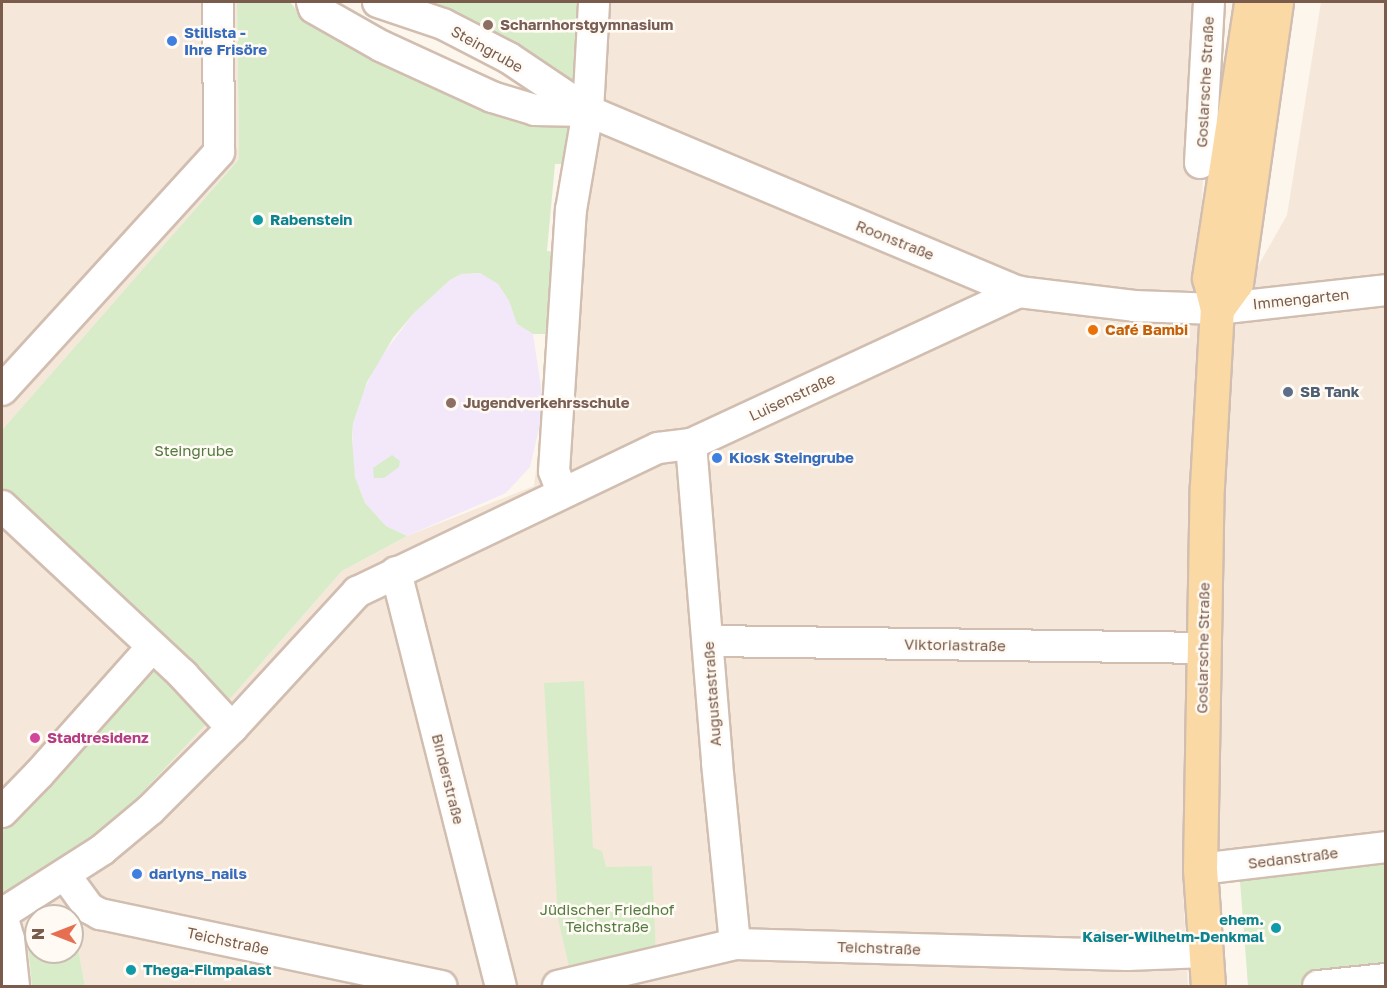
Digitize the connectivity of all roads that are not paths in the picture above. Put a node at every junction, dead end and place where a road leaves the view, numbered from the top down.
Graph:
1 (218, 2) edge
2 (312, 2) edge
3 (378, 2) edge
4 (594, 2) edge
5 (1209, 2) edge
6 (1251, 2) edge
7 (1276, 2) edge
8 (588, 111) junction
9 (1200, 163) dead end
10 (1386, 290) edge
11 (1019, 292) junction
12 (1217, 309) junction
13 (2, 390) edge
14 (691, 444) junction
15 (562, 492) junction
16 (2, 506) edge
17 (396, 572) junction
18 (708, 641) junction
19 (152, 647) junction
20 (1203, 648) junction
21 (232, 728) junction
22 (2, 812) edge
23 (1386, 847) edge
24 (1200, 869) junction
25 (65, 875) junction
26 (2, 915) edge
27 (735, 944) junction
28 (1205, 952) junction
29 (1386, 979) edge
30 (14, 987) edge
31 (442, 987) edge
32 (501, 987) edge
33 (558, 987) edge
34 (1208, 987) edge
35 (1318, 987) edge

1 - 13 street
2 - 8 street
3 - 8 street, Steingrube
4 - 8 street
5 - 9 street, Goslarsche Straße
6 - 12 main road
7 - 12 main road
8 - 11 street, Roonstraße
8 - 15 street
10 - 12 street, Immengarten
11 - 12 street, Roonstraße
11 - 14 street, Luisenstraße
12 - 20 main road, Goslarsche Straße
14 - 15 street, Luisenstraße
14 - 18 street, Augustastraße
15 - 17 street
16 - 19 street
17 - 21 street
17 - 32 street, Binderstraße
18 - 20 street, Viktoriastraße
18 - 27 street, Augustastraße
19 - 21 street
19 - 22 street
20 - 24 main road, Goslarsche Straße
21 - 25 street
23 - 24 street, Sedanstraße
24 - 28 main road, Goslarsche Straße
25 - 26 street
25 - 31 street, Teichstraße
26 - 30 street
27 - 28 street, Teichstraße
27 - 33 street, Teichstraße
28 - 34 main road, Goslarsche Straße
29 - 35 street

